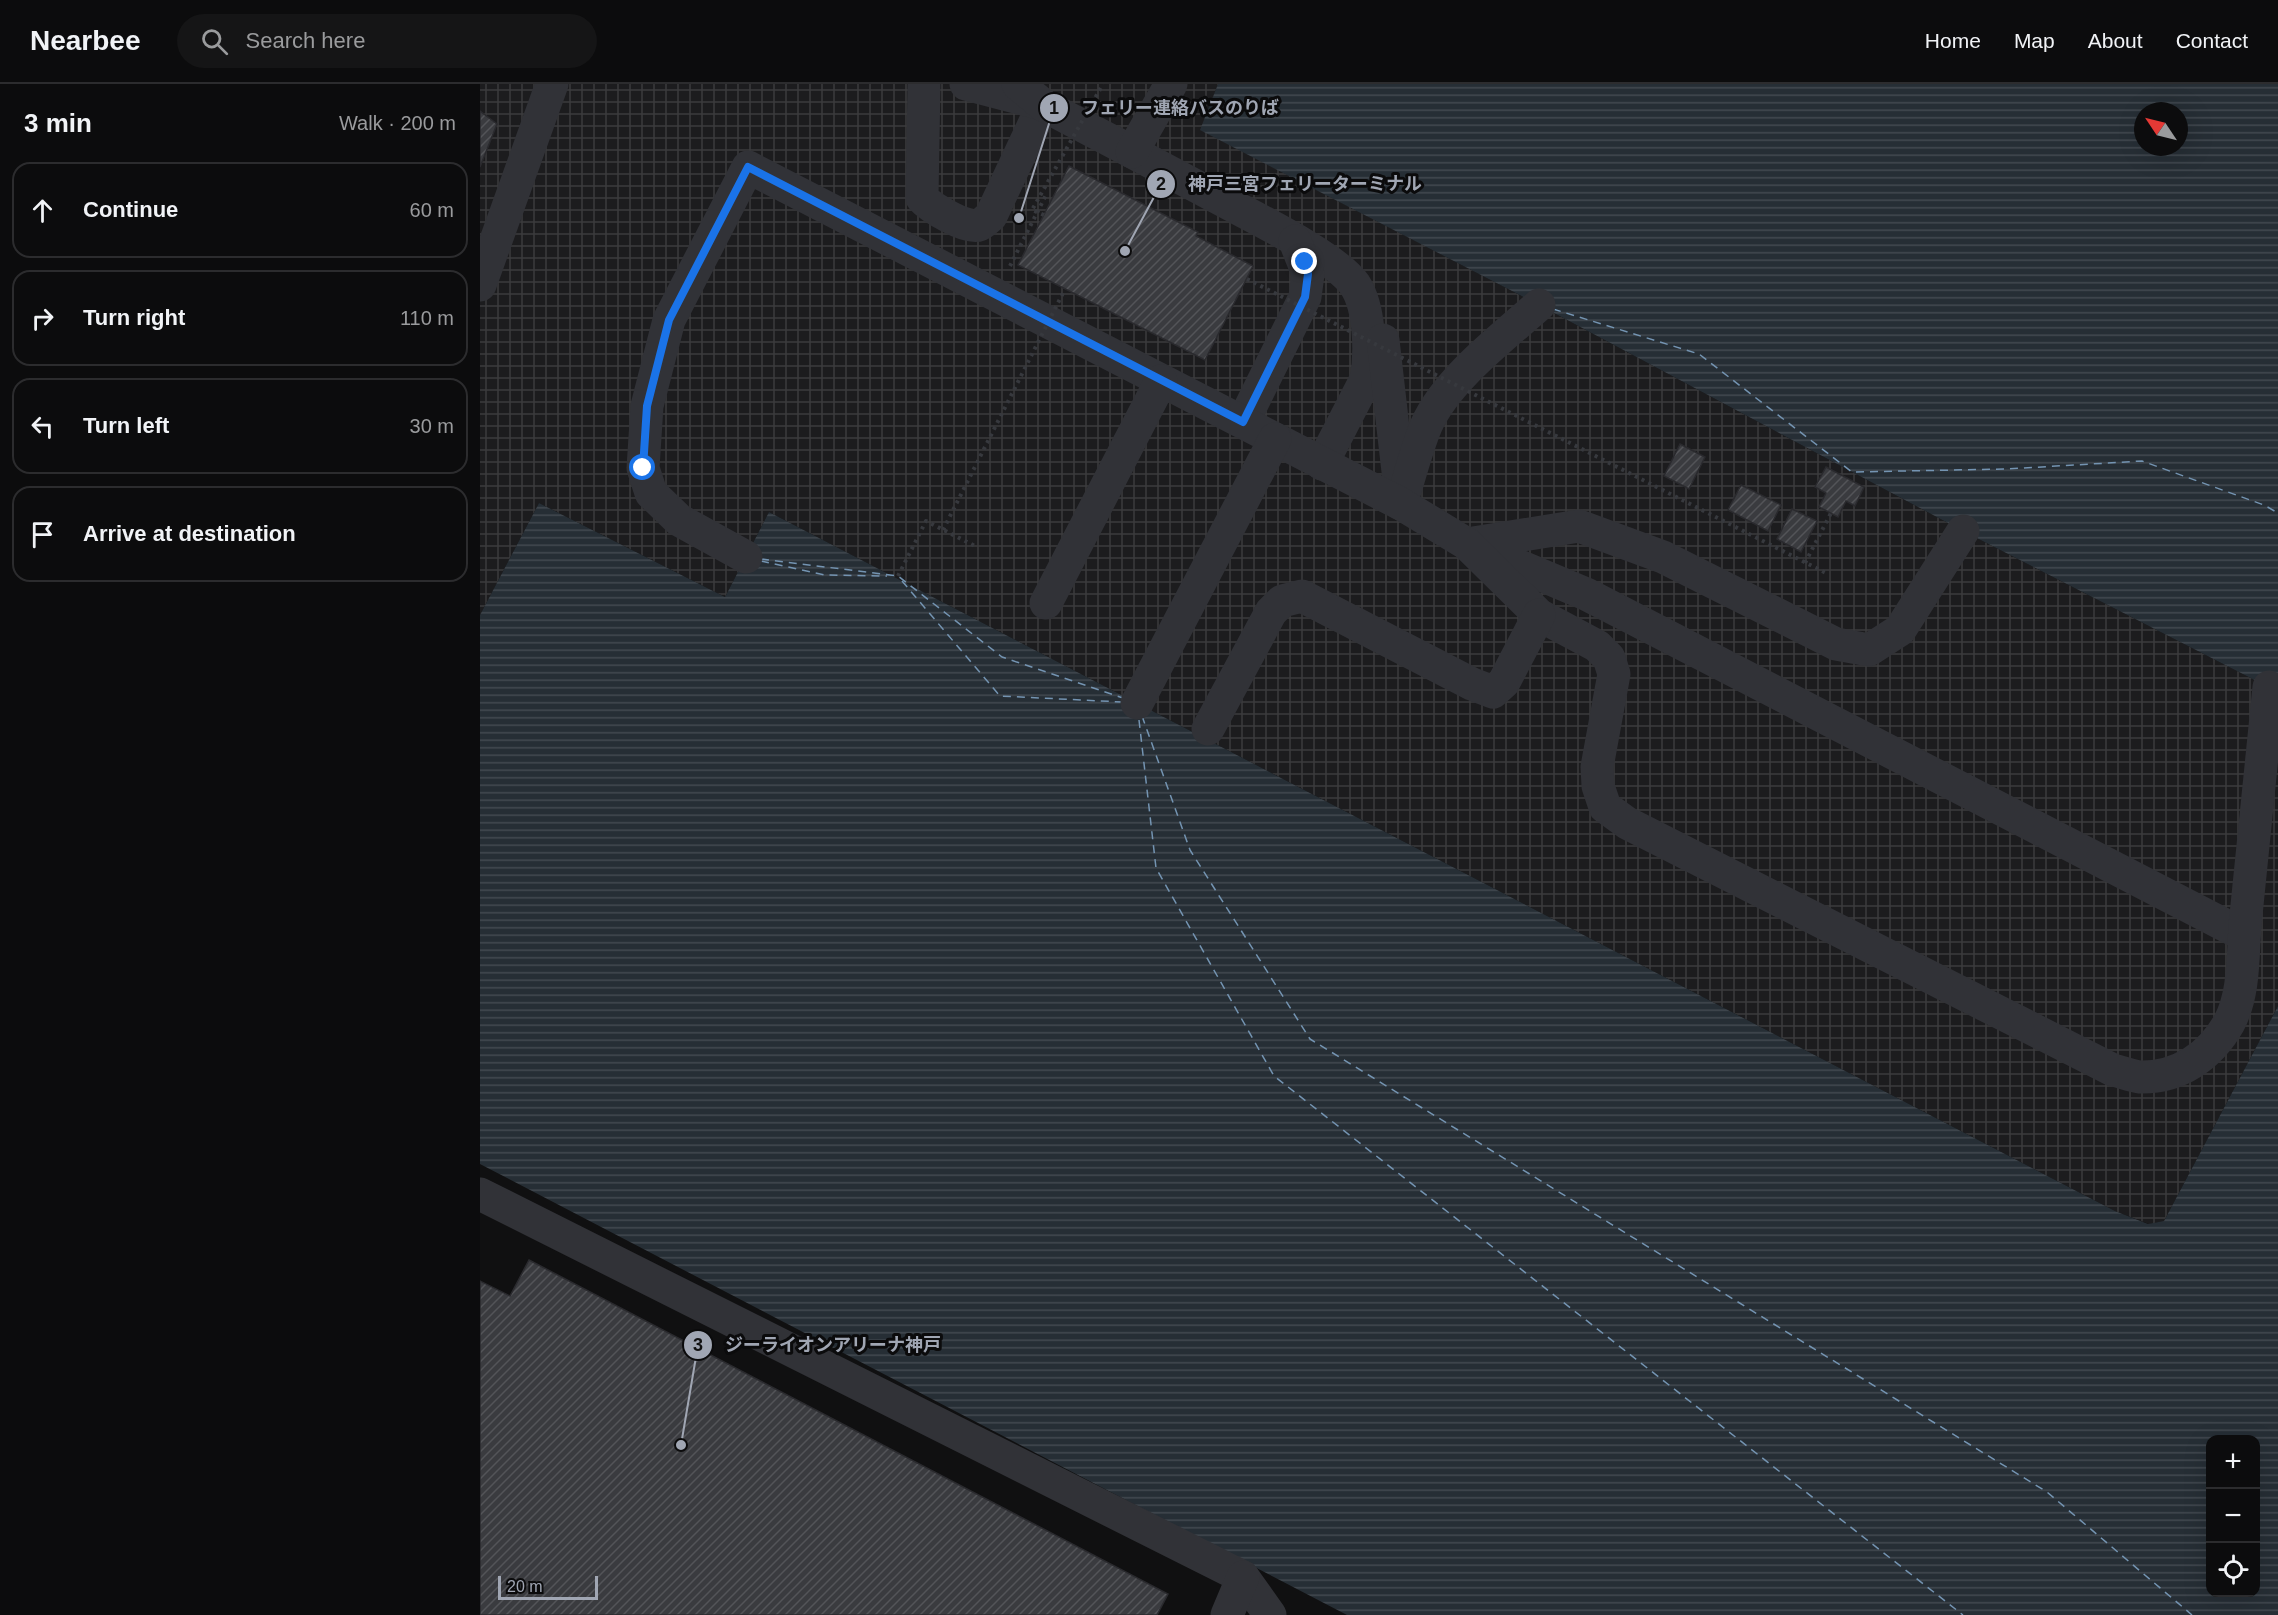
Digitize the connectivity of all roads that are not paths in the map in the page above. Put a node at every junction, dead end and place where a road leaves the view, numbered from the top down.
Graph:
1 (552, 84) edge
2 (924, 84) edge
3 (966, 84) edge
4 (1018, 84) edge
5 (1171, 84) edge
6 (1043, 105) junction
7 (1132, 152) junction
8 (1295, 241) junction
9 (480, 285) edge
10 (1539, 305) dead end
11 (1365, 308) junction
12 (1161, 381) junction
13 (1243, 422) junction
14 (1275, 439) junction
15 (1322, 464) junction
16 (1401, 504) junction
17 (1963, 531) dead end
18 (1467, 544) junction
19 (746, 557) dead end
20 (1046, 603) dead end
21 (1539, 615) junction
22 (2270, 687) dead end
23 (1137, 703) dead end
24 (1208, 729) dead end
25 (2244, 935) junction
26 (480, 1194) edge
27 (1243, 1577) junction
28 (1227, 1615) edge
29 (1270, 1615) edge

1 - 9 lane
2 - 6 lane
3 - 6 lane
4 - 6 lane
5 - 7 lane
6 - 7 lane
7 - 8 lane
8 - 11 lane
8 - 13 lane
10 - 16 lane
11 - 15 lane
11 - 16 lane
12 - 13 lane
12 - 19 lane
12 - 20 lane
13 - 14 lane
14 - 15 lane
14 - 23 lane
15 - 16 lane
16 - 18 lane
17 - 18 lane
18 - 21 lane
18 - 25 lane
21 - 24 lane
21 - 25 lane
22 - 25 lane
26 - 27 lane
27 - 28 lane
27 - 29 lane

